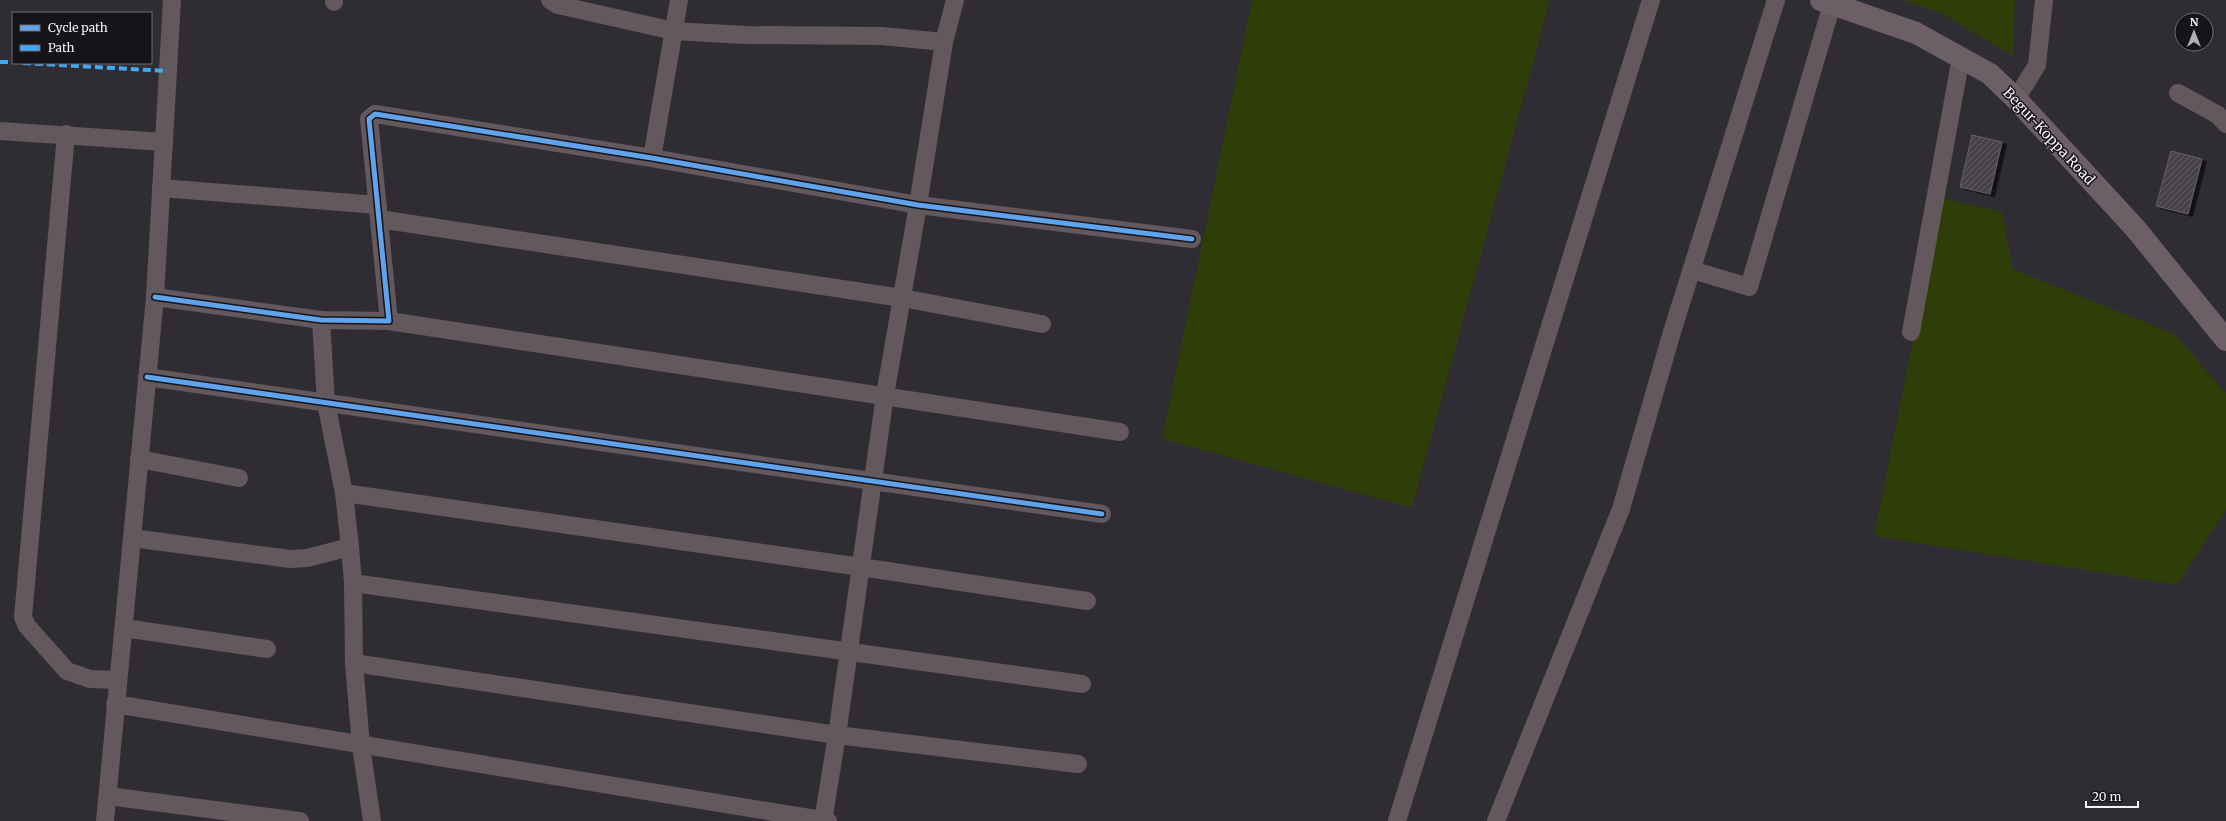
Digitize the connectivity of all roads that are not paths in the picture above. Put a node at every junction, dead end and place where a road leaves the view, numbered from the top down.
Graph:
1 (172, 0) edge
2 (550, 0) edge
3 (679, 0) edge
4 (955, 0) edge
5 (1651, 0) edge
6 (1776, 0) edge
7 (2044, 0) edge
8 (1826, 2) edge
9 (674, 31) junction
10 (944, 42) junction
11 (1961, 57) junction
12 (2178, 93) dead end
13 (2016, 99) junction
14 (2226, 124) edge
15 (0, 131) edge
16 (66, 134) junction
17 (164, 142) junction
18 (652, 158) junction
19 (161, 188) junction
20 (918, 205) junction
21 (378, 212) junction
22 (1192, 239) dead end
23 (1692, 270) junction
24 (155, 297) junction
25 (902, 298) junction
26 (320, 320) junction
27 (389, 321) junction
28 (1042, 324) dead end
29 (1911, 332) dead end
30 (2226, 340) edge
31 (147, 377) junction
32 (885, 395) junction
33 (326, 403) junction
34 (1120, 432) dead end
35 (139, 459) junction
36 (239, 478) dead end
37 (872, 482) junction
38 (344, 493) junction
39 (1102, 514) dead end
40 (132, 538) junction
41 (350, 547) junction
42 (861, 566) junction
43 (353, 583) junction
44 (1087, 601) dead end
45 (124, 628) junction
46 (267, 649) dead end
47 (849, 650) junction
48 (354, 663) junction
49 (118, 680) junction
50 (1082, 684) dead end
51 (115, 704) junction
52 (838, 735) junction
53 (361, 746) junction
54 (1078, 764) dead end
55 (108, 796) junction
56 (105, 821) edge
57 (300, 821) edge
58 (372, 821) edge
59 (825, 821) edge
60 (1397, 821) edge
61 (1496, 821) edge

1 - 17 street
2 - 9 street
3 - 9 street
4 - 10 street
5 - 60 street
6 - 23 street
7 - 13 street
8 - 11 main road, Begur-Koppa Road
8 - 23 street
9 - 10 street
9 - 18 street
10 - 20 street
11 - 13 main road, Begur-Koppa Road
11 - 29 street
12 - 14 street
13 - 30 main road, Begur-Koppa Road
15 - 16 street
16 - 17 street
16 - 49 street
17 - 19 street
18 - 20 street
18 - 21 street
19 - 21 street
19 - 24 street
20 - 22 street
20 - 25 street
21 - 25 street
21 - 27 street
23 - 61 street
24 - 26 street
24 - 31 street
25 - 28 street
25 - 32 street
26 - 27 street
26 - 33 street
27 - 32 street
31 - 33 street
31 - 35 street
32 - 34 street
32 - 37 street
33 - 37 street
33 - 38 street
35 - 36 street
35 - 40 street
37 - 39 street
37 - 42 street
38 - 41 street
38 - 42 street
40 - 41 street
40 - 45 street
41 - 43 street
42 - 44 street
42 - 47 street
43 - 47 street
43 - 48 street
45 - 46 street
45 - 49 street
47 - 50 street
47 - 52 street
48 - 52 street
48 - 53 street
49 - 51 street
51 - 53 street
51 - 55 street
52 - 54 street
52 - 59 street
53 - 58 street
53 - 59 street
55 - 56 street
55 - 57 street

